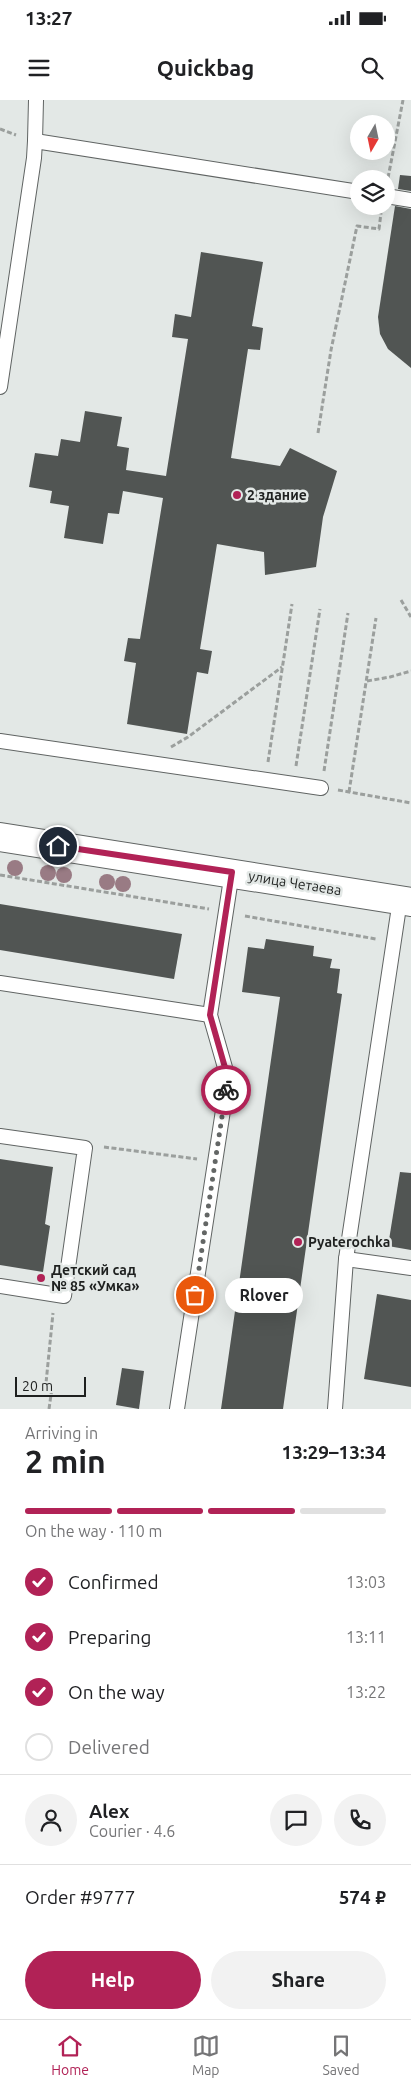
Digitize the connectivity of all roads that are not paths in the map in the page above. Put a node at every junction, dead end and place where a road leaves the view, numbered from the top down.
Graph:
1 (36, 100) edge
2 (35, 141) junction
3 (350, 191) edge
4 (395, 197) edge
5 (411, 200) edge
6 (0, 386) edge
7 (0, 741) edge
8 (321, 788) road end
9 (0, 837) edge
10 (232, 872) junction
11 (405, 901) edge
12 (0, 983) edge
13 (210, 1015) junction
14 (0, 1136) edge
15 (346, 1258) junction
16 (411, 1268) edge
17 (0, 1286) edge
18 (177, 1409) edge
19 (334, 1409) edge

1 - 2 lane
2 - 3 lane
2 - 6 lane
4 - 5 lane
7 - 8 lane
9 - 10 street, улица Четаева
10 - 11 street, улица Четаева
10 - 13 lane
11 - 15 lane
12 - 13 lane
13 - 18 lane
14 - 17 lane
15 - 16 lane
15 - 19 lane

